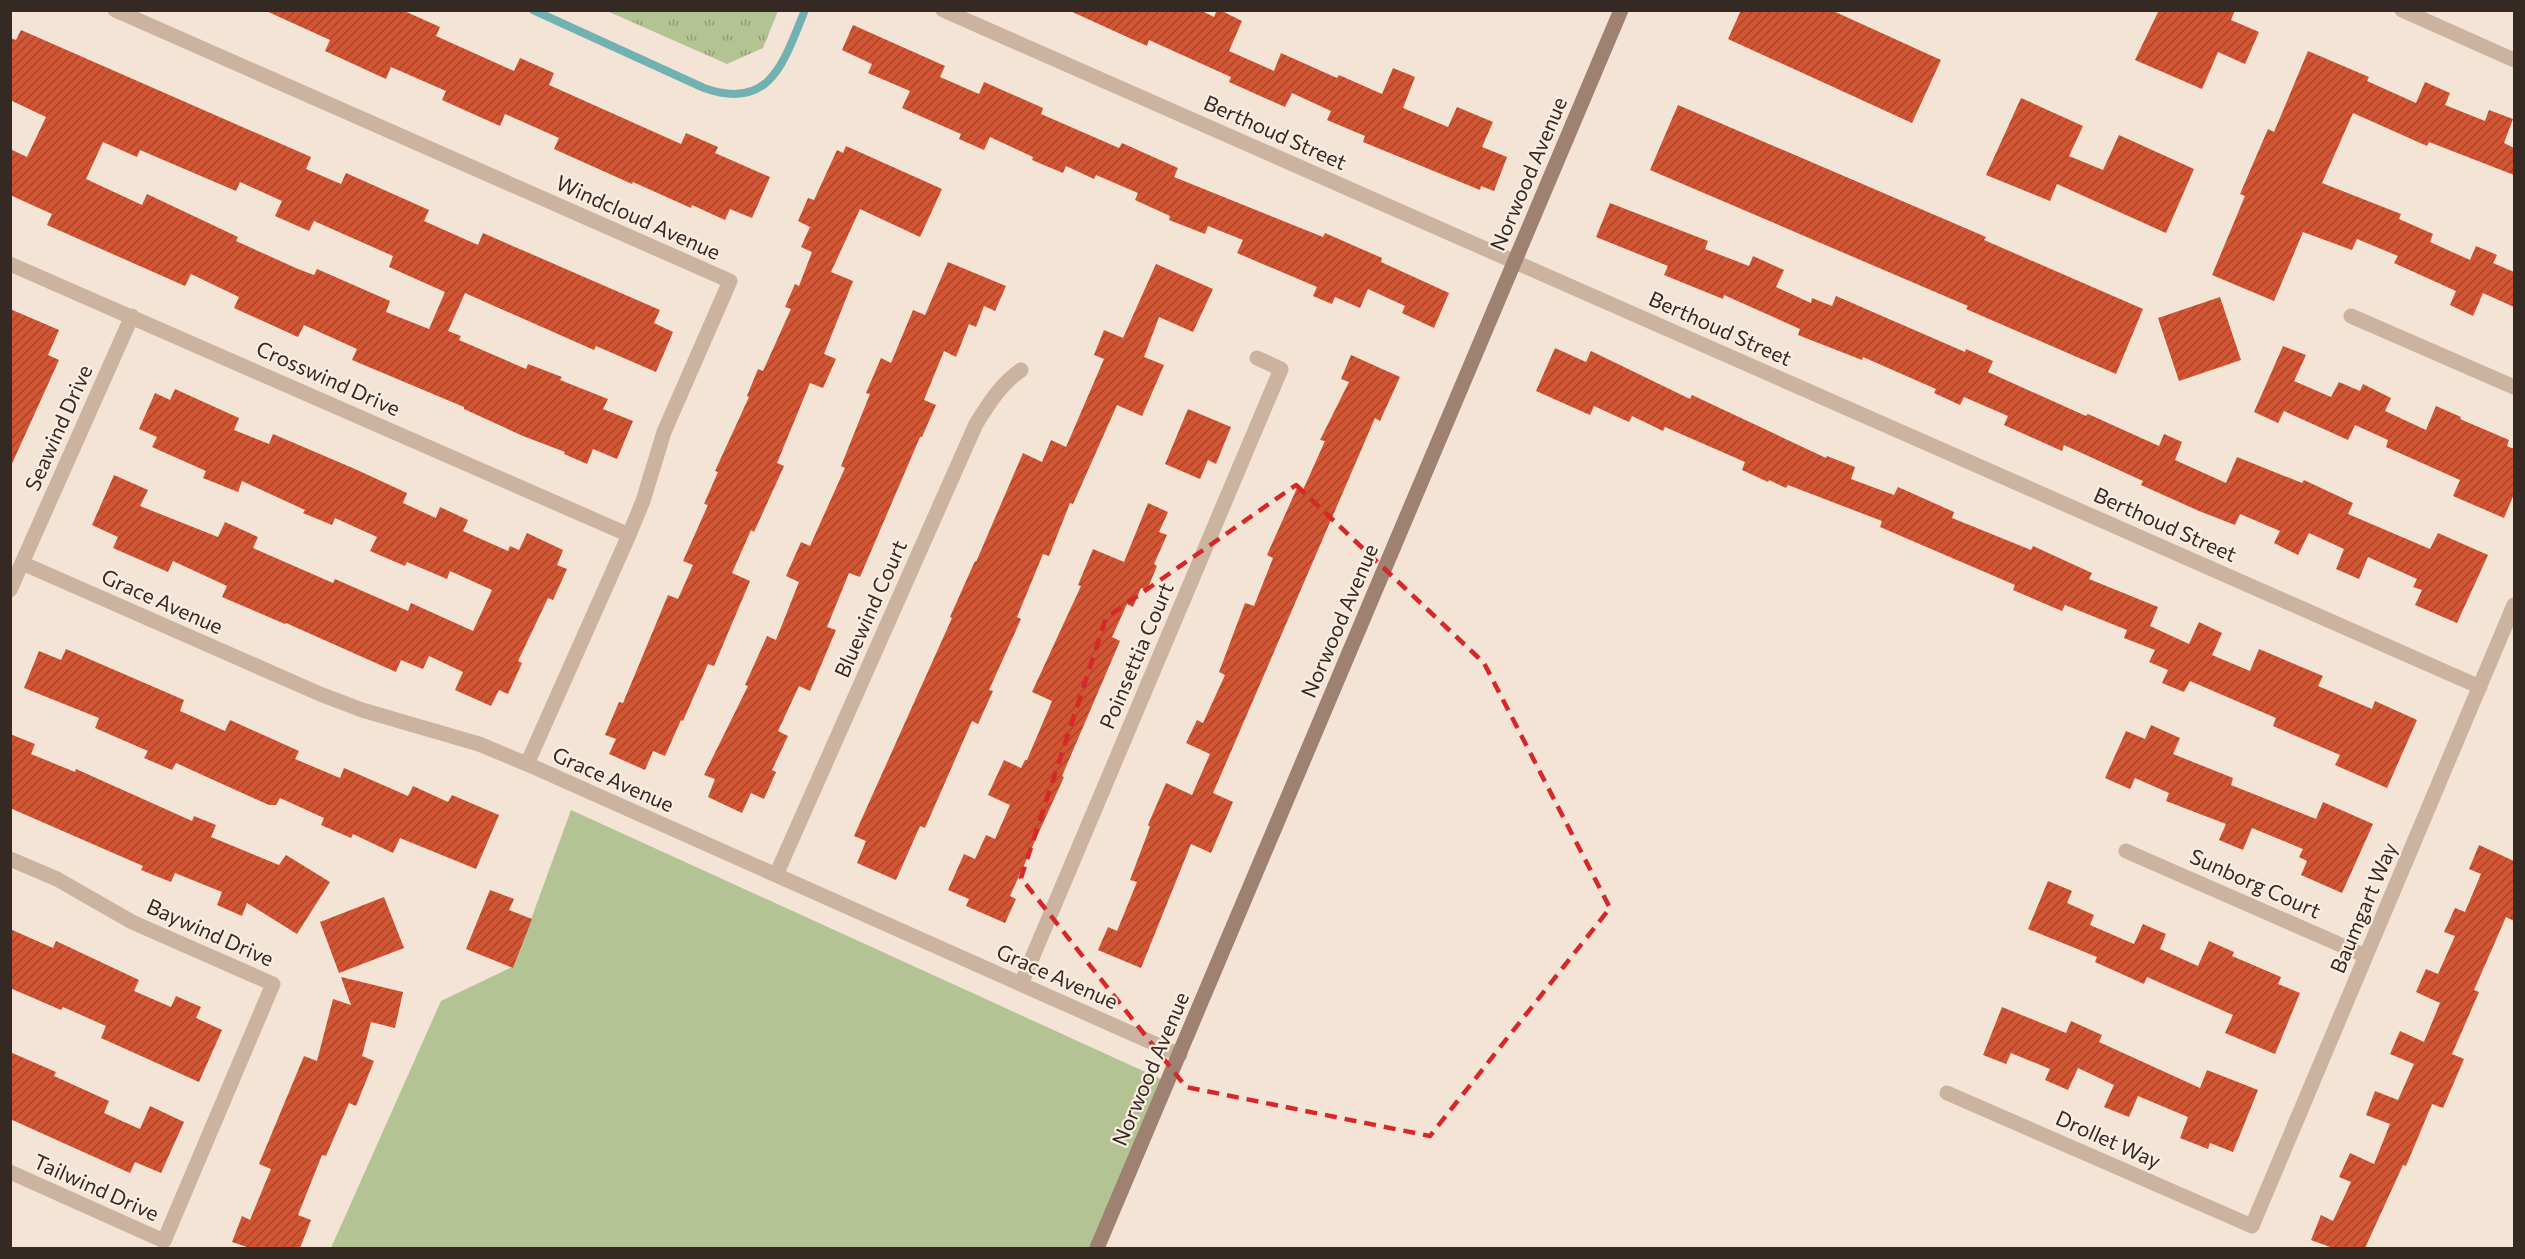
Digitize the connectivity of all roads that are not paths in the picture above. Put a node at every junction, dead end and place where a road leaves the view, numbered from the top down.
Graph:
1 (115, 10) edge
2 (943, 10) edge
3 (1621, 10) edge
4 (2402, 10) edge
5 (2514, 60) edge
6 (1515, 261) junction
7 (10, 264) edge
8 (132, 316) junction
9 (2351, 316) dead end
10 (1257, 358) dead end
11 (1021, 370) dead end
12 (2514, 387) edge
13 (629, 534) junction
14 (22, 563) junction
15 (10, 590) edge
16 (2514, 605) edge
17 (2480, 687) junction
18 (527, 764) junction
19 (2126, 851) dead end
20 (10, 859) edge
21 (776, 875) junction
22 (2366, 956) junction
23 (1021, 984) junction
24 (1179, 1055) junction
25 (1947, 1093) dead end
26 (10, 1172) edge
27 (2252, 1226) joint
28 (164, 1241) joint
29 (1097, 1248) edge

1 - 13 street, Windcloud Avenue
2 - 6 street, Berthoud Street
3 - 6 main road, Norwood Avenue
4 - 5 street
6 - 17 street, Berthoud Street
6 - 24 main road, Norwood Avenue
7 - 8 street, Crosswind Drive
8 - 13 street, Crosswind Drive
8 - 14 street, Seawind Drive
9 - 12 street
10 - 23 street, Poinsettia Court
11 - 21 street, Bluewind Court
13 - 18 street, Windcloud Avenue
14 - 15 street, Seawind Drive
14 - 18 street, Grace Avenue
16 - 17 street, Baumgart Way
17 - 22 street, Baumgart Way
18 - 21 street, Grace Avenue
19 - 22 street, Sunborg Court
20 - 28 street, Baywind Drive
21 - 23 street, Grace Avenue
22 - 27 street, Baumgart Way
23 - 24 street, Grace Avenue
24 - 29 main road, Norwood Avenue
25 - 27 street, Drollet Way
26 - 28 street, Tailwind Drive

